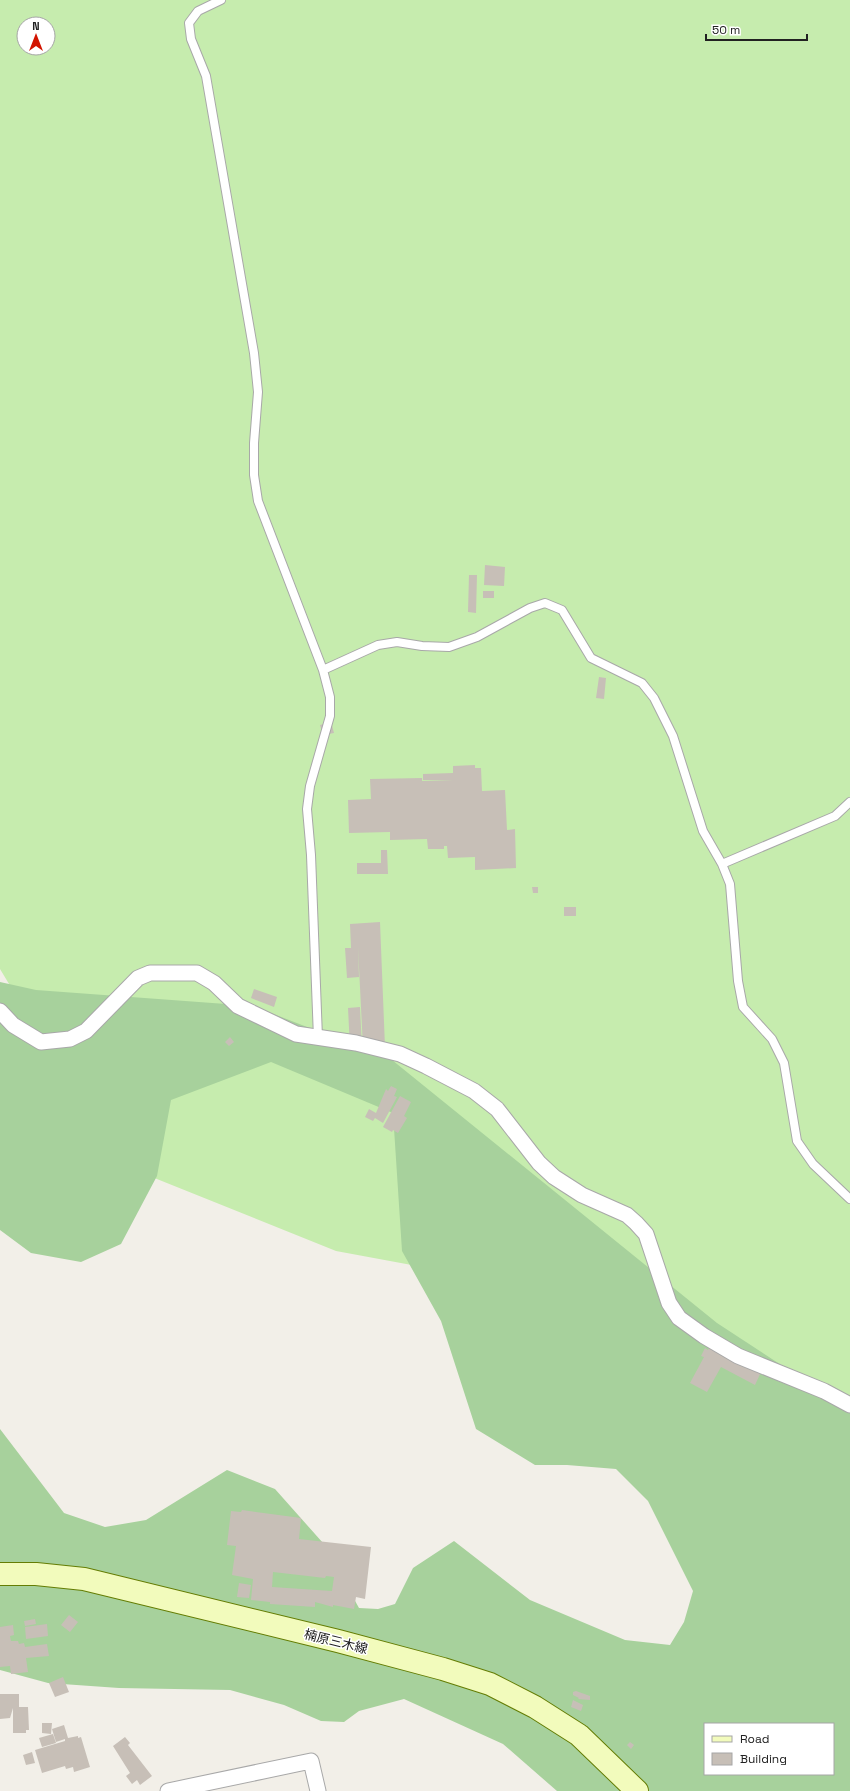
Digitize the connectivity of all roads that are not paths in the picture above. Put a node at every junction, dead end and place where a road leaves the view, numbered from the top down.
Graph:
1 (221, 0) edge
2 (323, 670) junction
3 (850, 802) edge
4 (722, 864) junction
5 (0, 1011) edge
6 (318, 1038) junction
7 (850, 1199) edge
8 (850, 1405) edge
9 (0, 1574) edge
10 (168, 1791) edge
11 (318, 1791) edge
12 (637, 1791) edge

1 - 2 lane
2 - 4 lane
2 - 6 lane
3 - 4 lane
4 - 7 lane
5 - 6 street
6 - 8 street
9 - 12 main road, 楠原三木線
10 - 11 street

